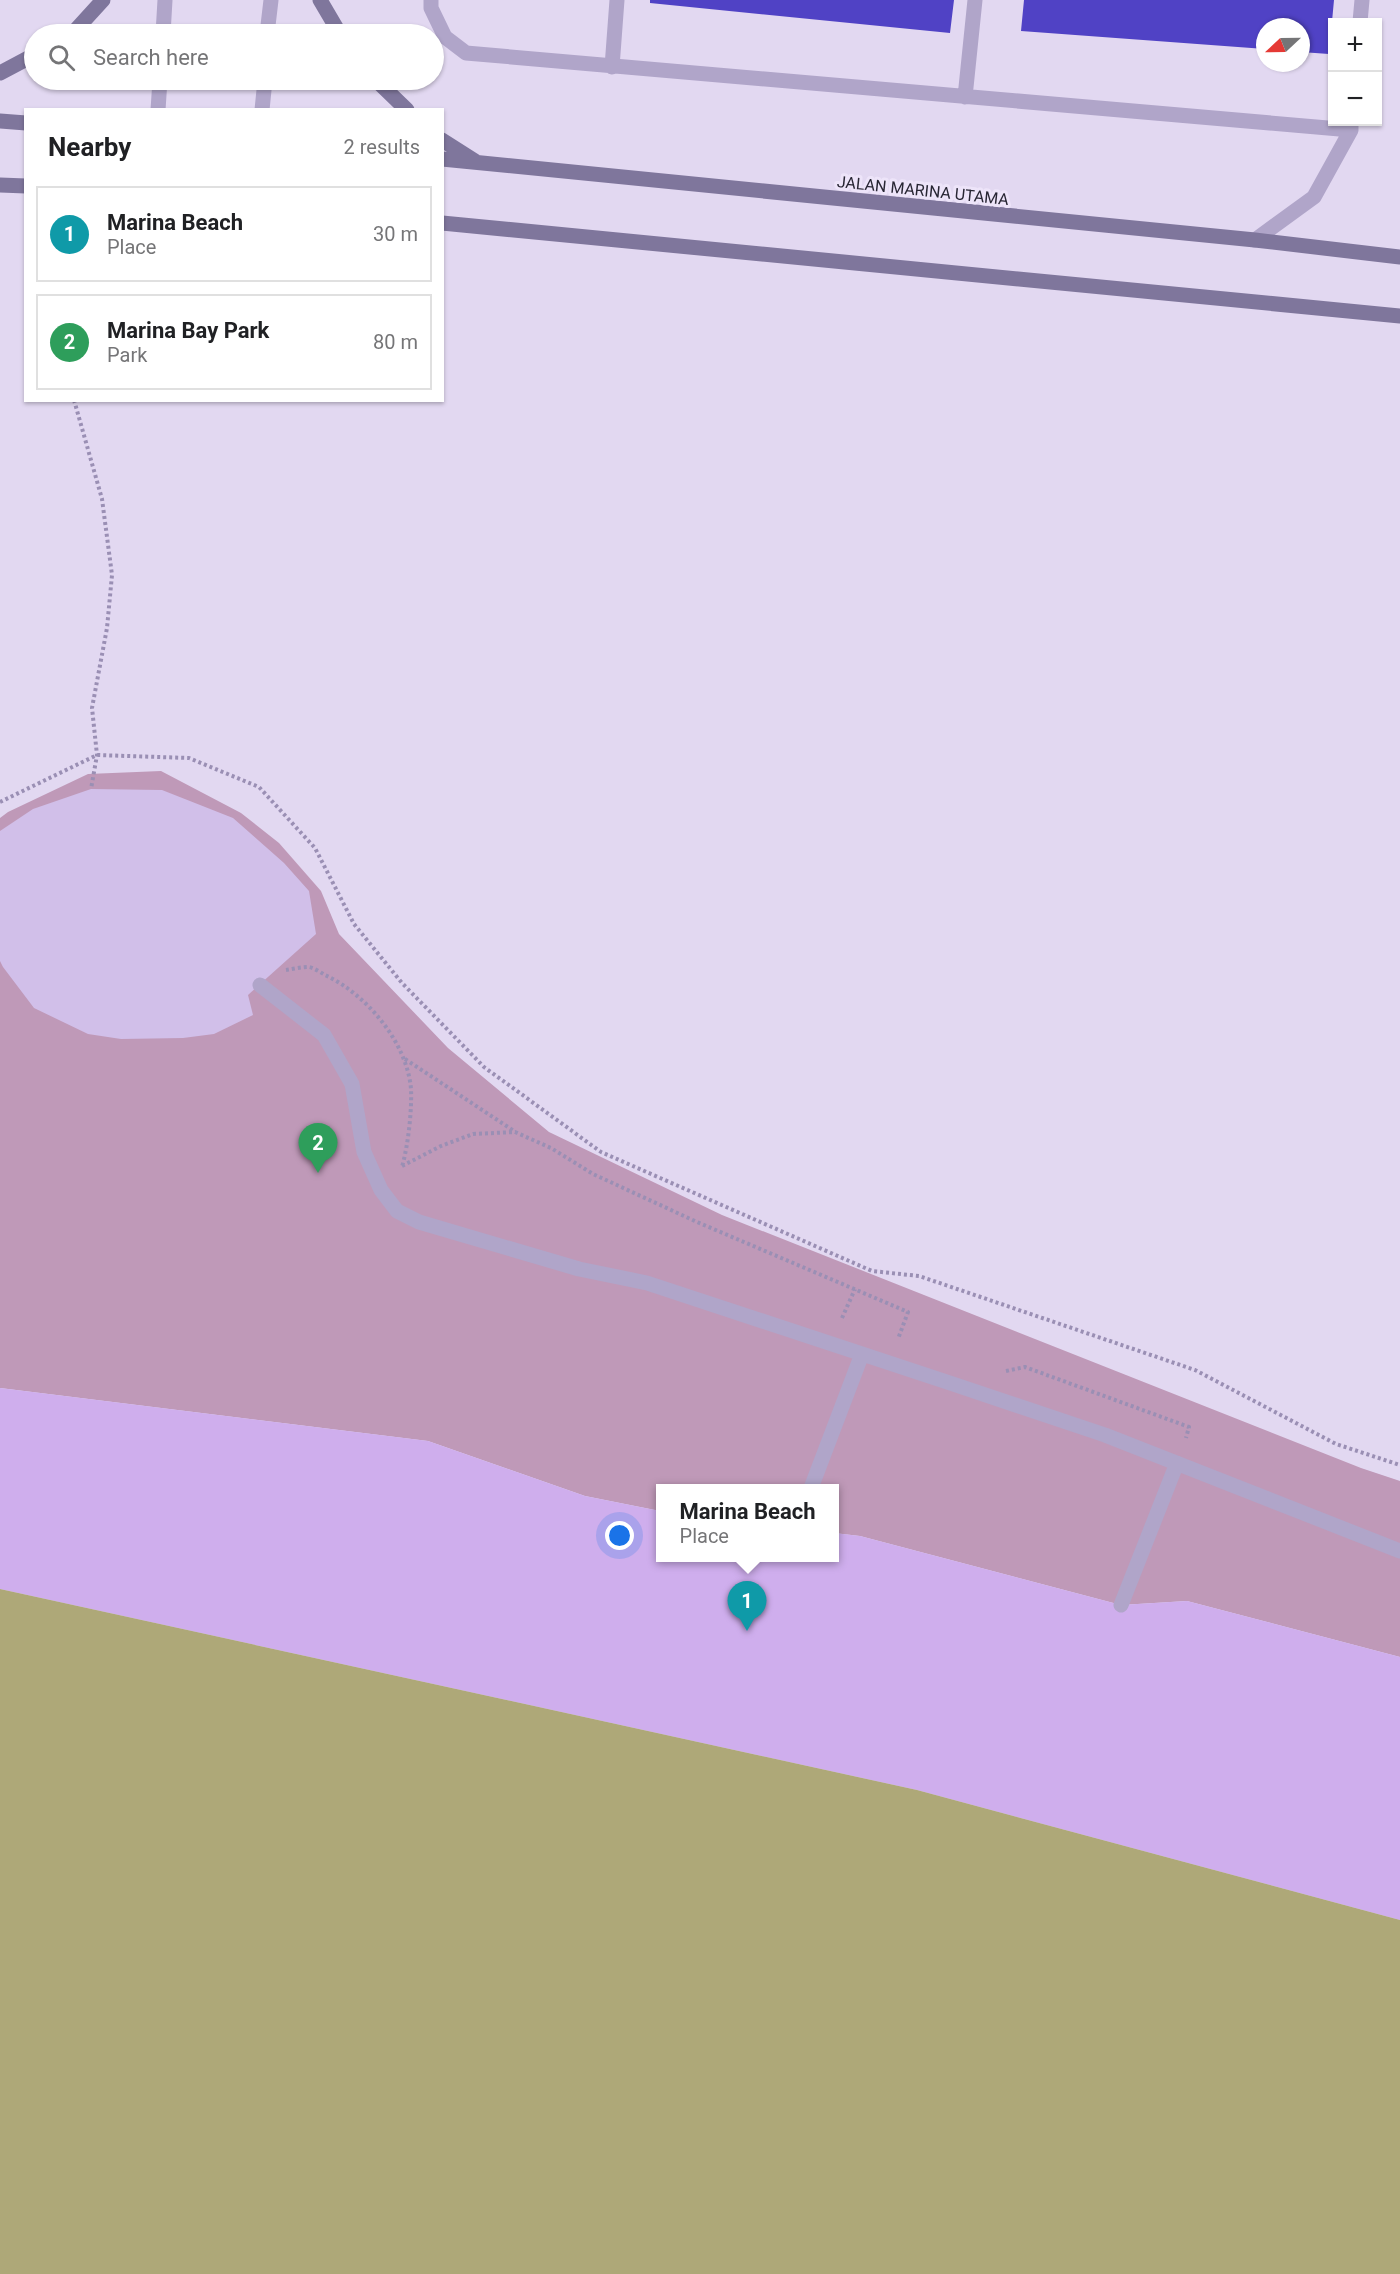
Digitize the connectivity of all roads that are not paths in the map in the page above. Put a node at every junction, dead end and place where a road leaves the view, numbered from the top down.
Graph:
1 (104, 0) edge
2 (165, 0) edge
3 (271, 0) edge
4 (320, 0) edge
5 (431, 0) edge
6 (617, 0) edge
7 (975, 0) edge
8 (1362, 0) edge
9 (1360, 18) edge
10 (81, 24) edge
11 (164, 24) edge
12 (268, 24) edge
13 (334, 24) edge
14 (439, 24) edge
15 (444, 35) edge
16 (24, 60) edge
17 (612, 67) junction
18 (0, 73) edge
19 (159, 90) edge
20 (264, 90) edge
21 (386, 90) edge
22 (965, 96) junction
23 (158, 108) edge
24 (262, 108) edge
25 (405, 108) edge
26 (0, 121) edge
27 (24, 123) edge
28 (1328, 124) edge
29 (1351, 126) edge
30 (444, 141) edge
31 (444, 159) edge
32 (476, 162) junction
33 (0, 184) edge
34 (24, 186) edge
35 (444, 223) edge
36 (1255, 240) junction
37 (1400, 257) edge
38 (1400, 316) edge
39 (260, 985) dead end
40 (862, 1354) junction
41 (1177, 1463) junction
42 (813, 1484) edge
43 (1400, 1551) edge
44 (1121, 1605) dead end

1 - 10 main road
2 - 11 street
3 - 12 street
4 - 13 main road
5 - 14 street
6 - 17 street
7 - 22 street
8 - 9 street
15 - 17 street
16 - 18 main road
17 - 22 street
19 - 23 street
20 - 24 street
21 - 25 main road
22 - 28 street
26 - 27 main road
29 - 36 street
30 - 32 main road
31 - 32 main road, JALAN MARINA UTAMA
32 - 36 main road, JALAN MARINA UTAMA
33 - 34 main road
35 - 38 main road
36 - 37 main road, JALAN MARINA UTAMA
39 - 40 street
40 - 41 street
40 - 42 street
41 - 43 street
41 - 44 street

